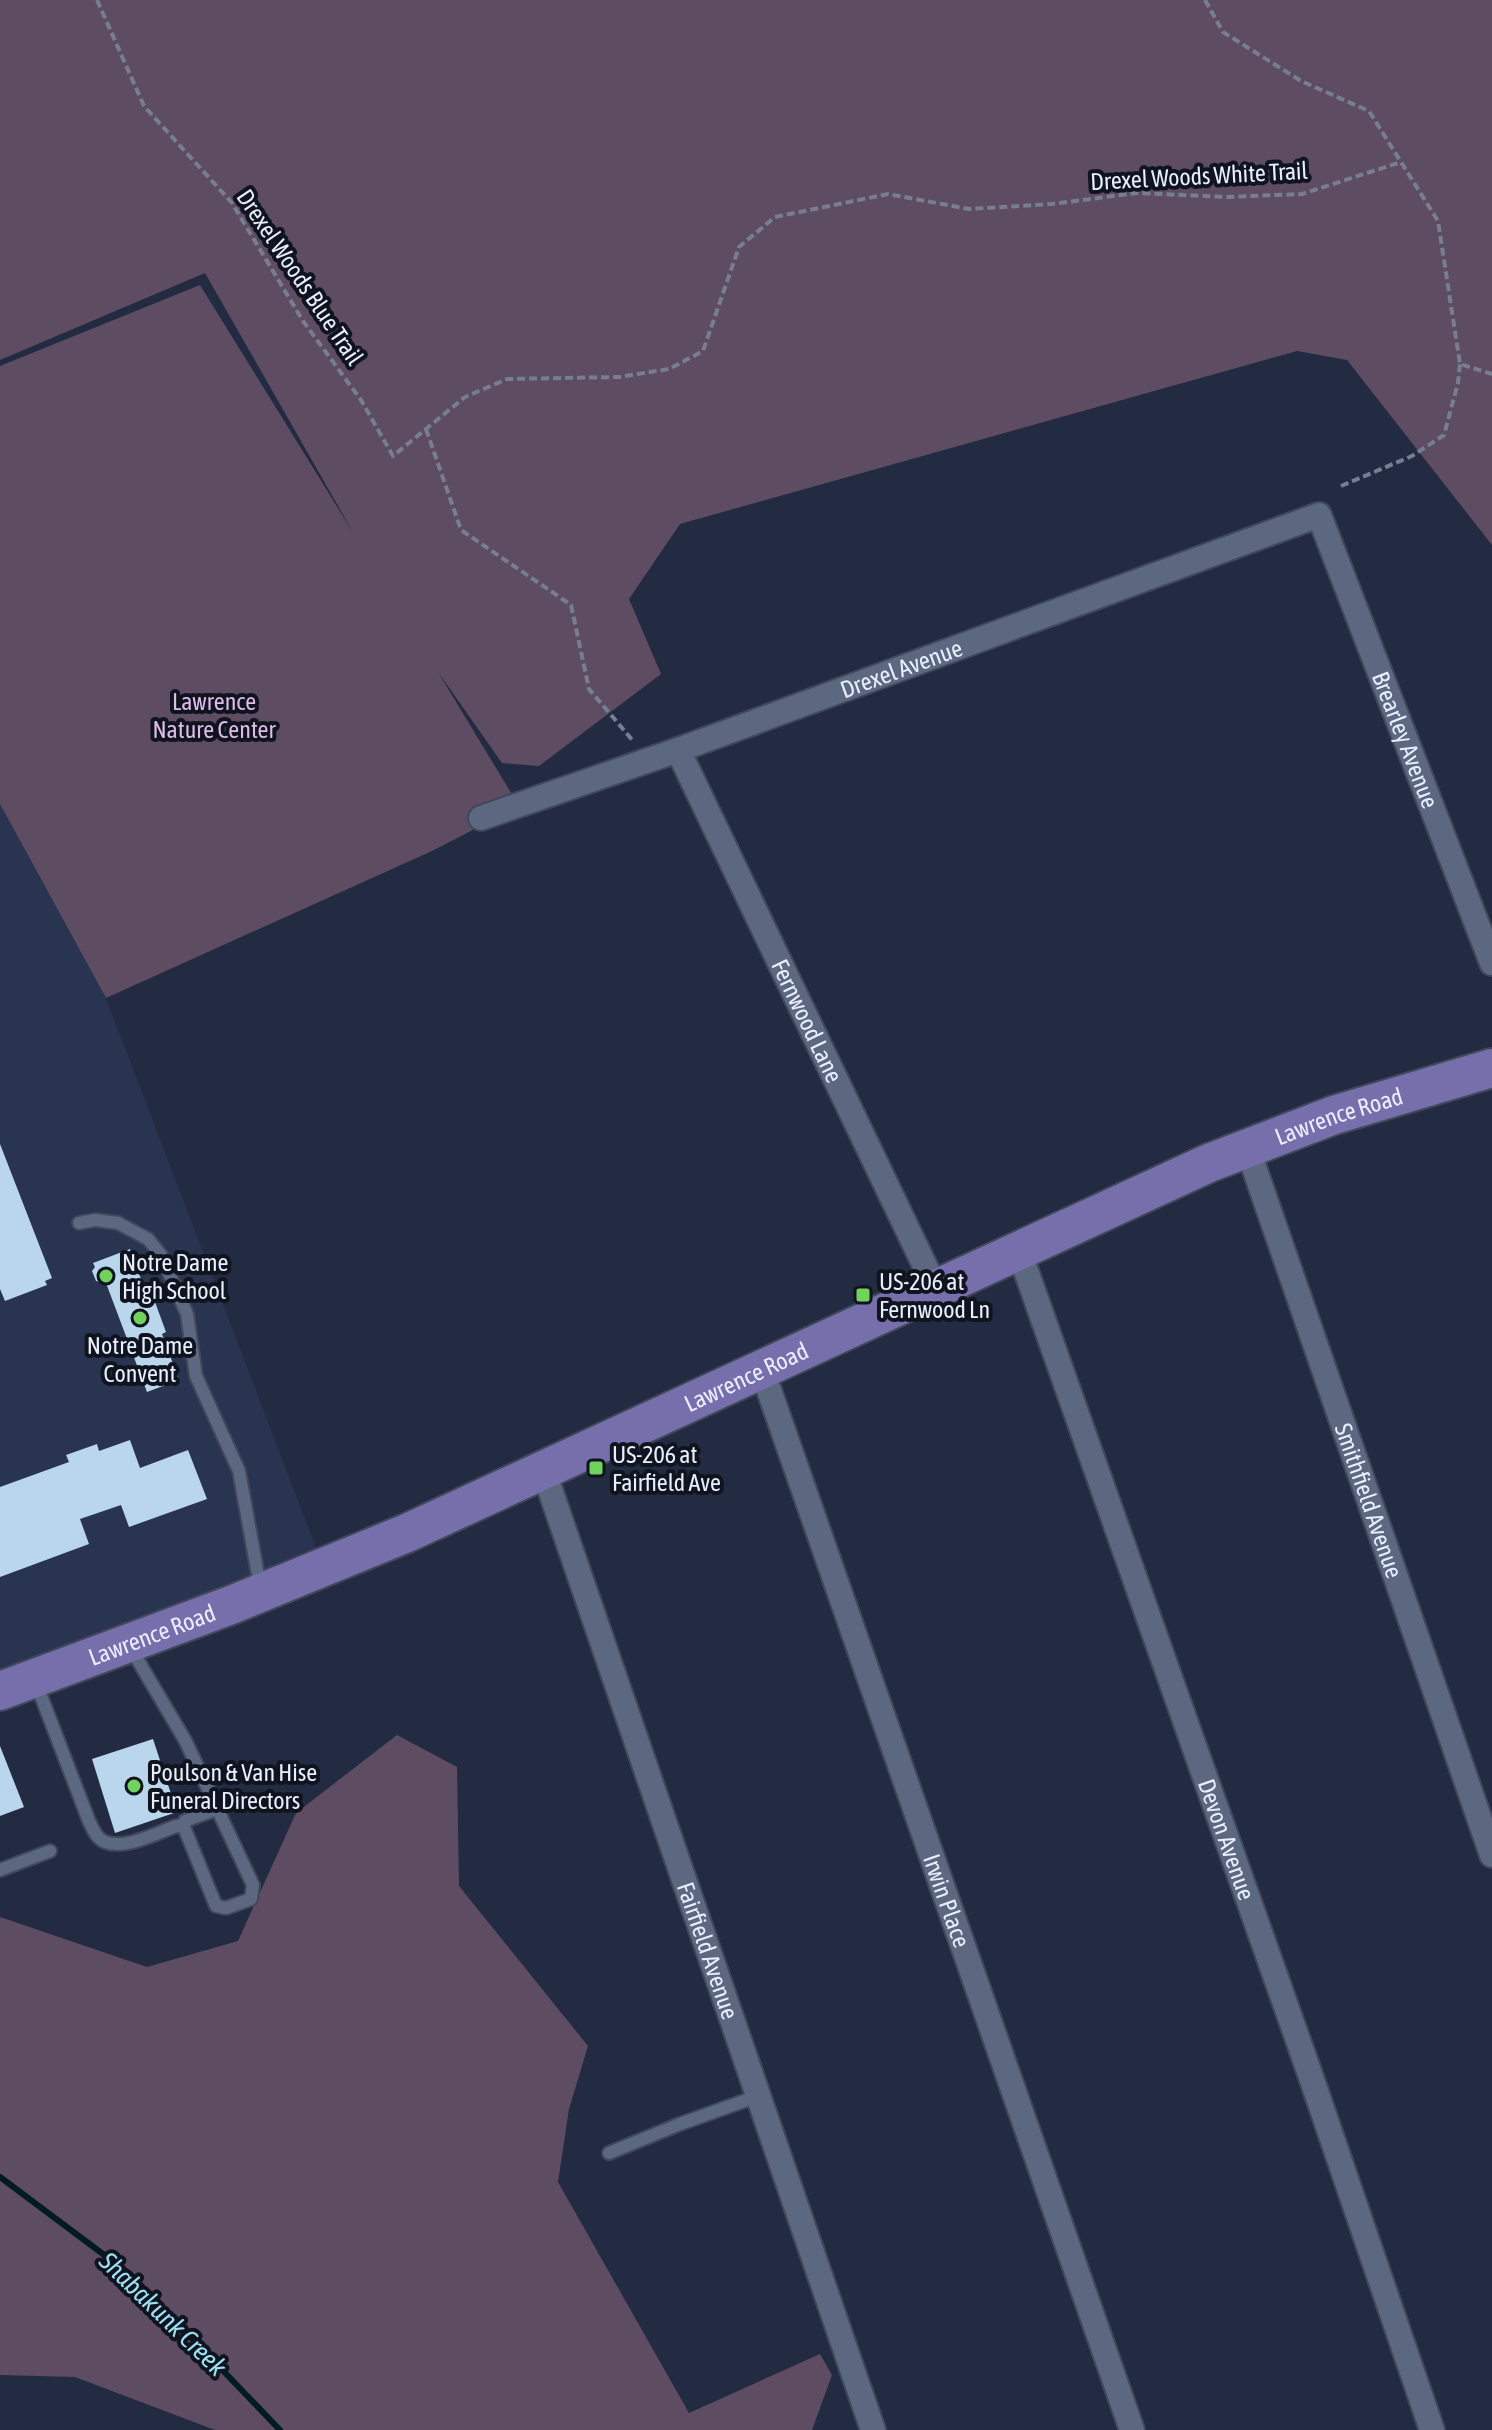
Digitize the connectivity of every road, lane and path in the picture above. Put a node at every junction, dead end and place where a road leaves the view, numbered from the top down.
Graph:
1 (97, 0) edge
2 (1205, 0) edge
3 (1401, 162) junction
4 (1460, 364) junction
5 (1492, 374) edge
6 (426, 429) junction
7 (393, 456) joint
8 (1341, 486) dead end
9 (1319, 515) joint
10 (678, 750) junction
11 (649, 759) junction
12 (481, 818) dead end
13 (1492, 963) edge
14 (1492, 1068) edge
15 (1247, 1147) junction
16 (79, 1223) dead end
17 (1019, 1251) junction
18 (936, 1289) junction
19 (762, 1370) junction
20 (544, 1472) junction
21 (262, 1593) junction
22 (128, 1645) junction
23 (17, 1685) edge
24 (217, 1809) junction
25 (184, 1827) junction
26 (50, 1851) dead end
27 (1492, 1855) edge
28 (0, 1870) edge
29 (758, 2096) junction
30 (609, 2153) dead end
31 (873, 2430) edge
32 (1132, 2430) edge
33 (1432, 2430) edge

1 - 7 path, Drexel Woods Blue Trail
2 - 3 path
3 - 4 path
3 - 6 path, Drexel Woods White Trail
4 - 5 path
4 - 8 path
6 - 7 path, Drexel Woods White Trail
6 - 11 path
9 - 10 street, Drexel Avenue
9 - 13 street, Brearley Avenue
10 - 11 street, Drexel Avenue
10 - 18 street, Fernwood Lane
11 - 12 street, Drexel Avenue
14 - 15 main road, Lawrence Road
15 - 17 main road, Lawrence Road
15 - 27 street, Smithfield Avenue
16 - 21 lane
17 - 18 main road, Lawrence Road
17 - 33 street, Devon Avenue
18 - 19 main road, Lawrence Road
19 - 20 main road, Lawrence Road
19 - 32 street, Irwin Place
20 - 21 main road, Lawrence Road
20 - 29 street, Fairfield Avenue
21 - 22 main road, Lawrence Road
22 - 23 main road, Lawrence Road
22 - 24 lane
23 - 25 lane
24 - 25 lane
24 - 25 lane
26 - 28 lane
29 - 30 lane
29 - 31 street, Fairfield Avenue

